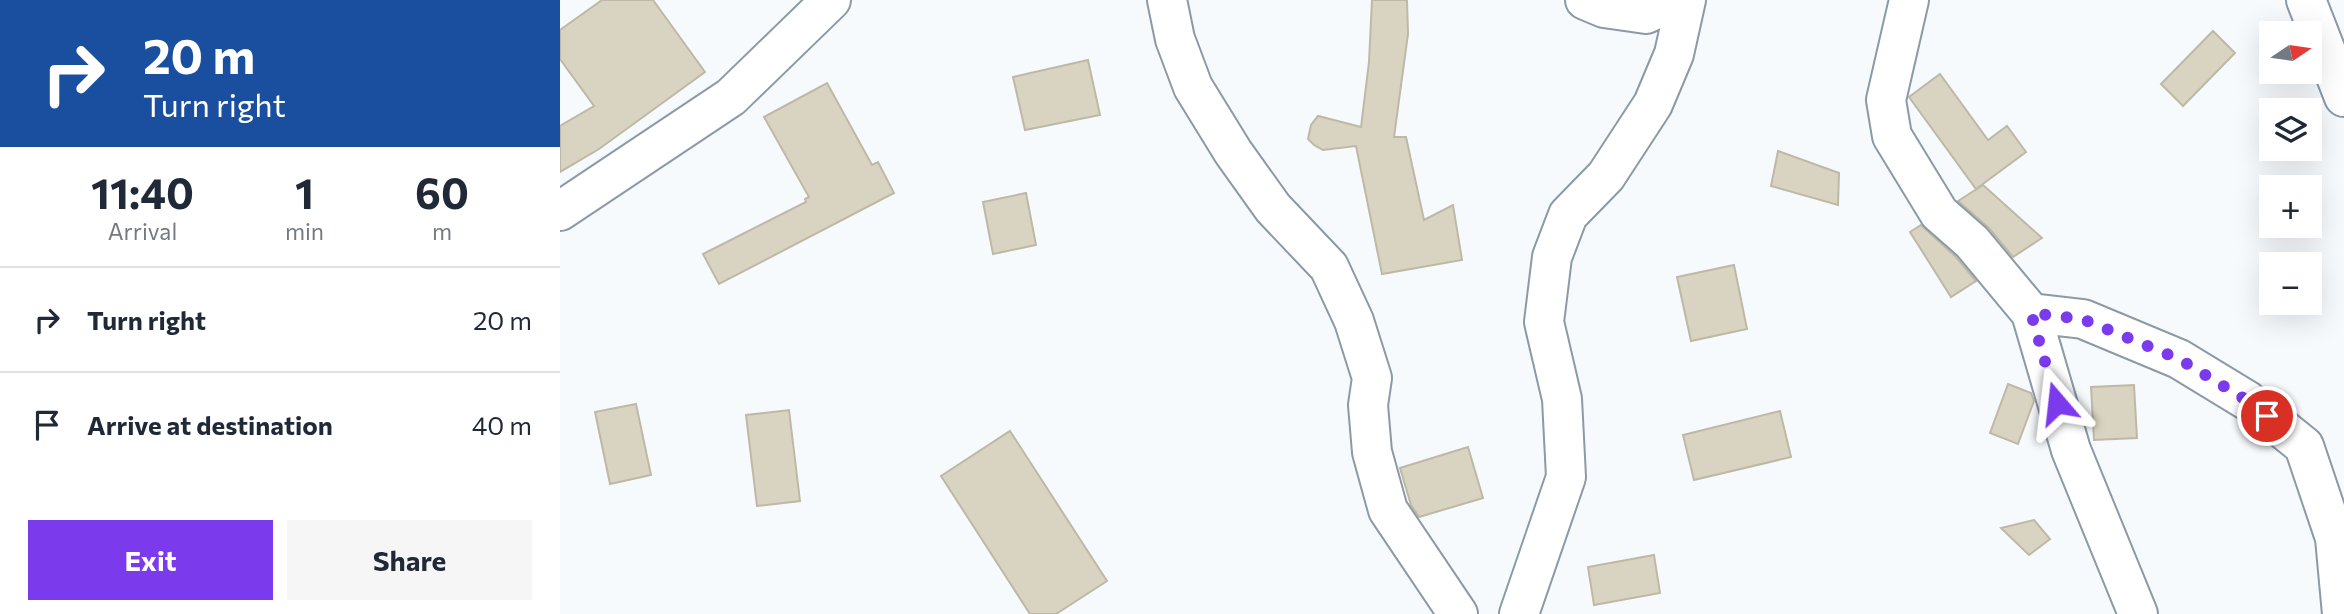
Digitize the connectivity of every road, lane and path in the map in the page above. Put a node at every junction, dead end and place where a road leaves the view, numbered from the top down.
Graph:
1 (831, 0) edge
2 (1167, 0) edge
3 (1584, 0) edge
4 (1675, 0) edge
5 (1686, 0) edge
6 (1909, 0) edge
7 (2306, 0) edge
8 (2344, 97) edge
9 (560, 211) edge
10 (2031, 313) junction
11 (1458, 614) edge
12 (1519, 614) edge
13 (2138, 614) edge
14 (2342, 614) edge

1 - 9 street
2 - 11 street
3 - 4 street
5 - 12 street
6 - 10 street
7 - 8 street
10 - 13 street
10 - 14 street

